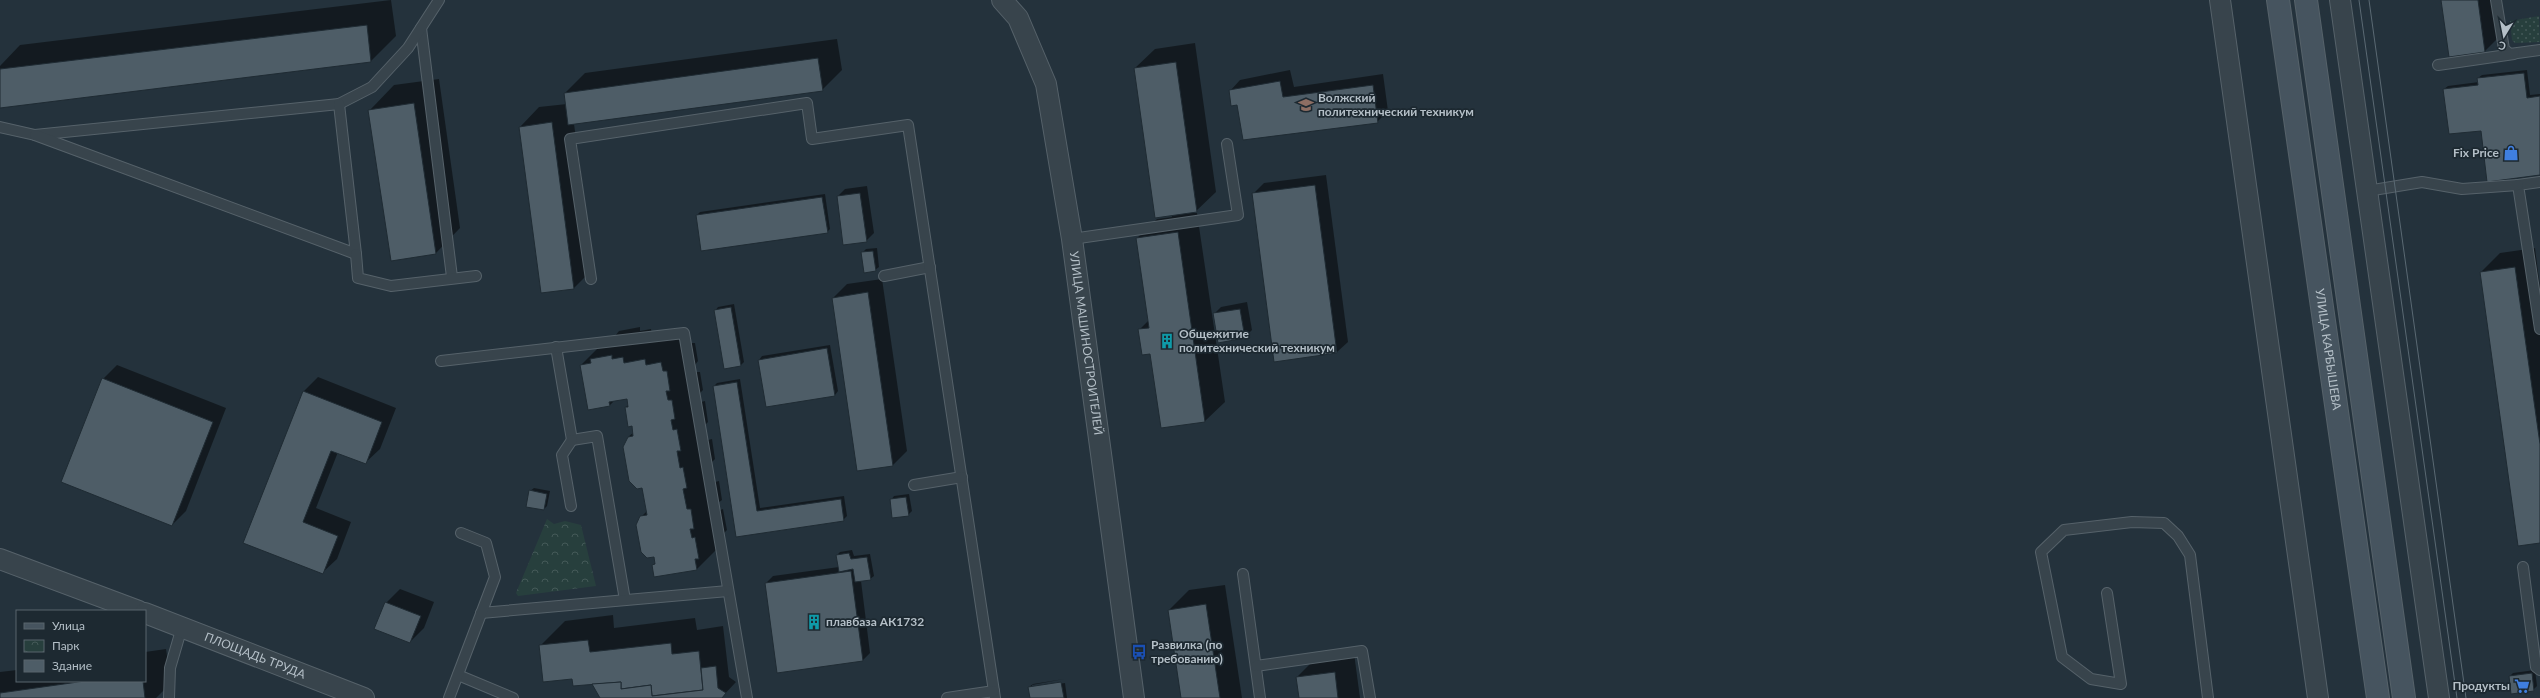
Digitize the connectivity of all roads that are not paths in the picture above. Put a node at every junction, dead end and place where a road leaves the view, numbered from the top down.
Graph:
1 (439, 0) edge
2 (1002, 0) edge
3 (2220, 0) edge
4 (2278, 0) edge
5 (2306, 0) edge
6 (2340, 0) edge
7 (2496, 0) edge
8 (421, 28) junction
9 (2540, 50) edge
10 (2510, 54) junction
11 (2438, 65) dead end
12 (339, 104) junction
13 (0, 127) edge
14 (35, 135) junction
15 (1227, 144) dead end
16 (2540, 182) edge
17 (2518, 185) junction
18 (2367, 191) junction
19 (1072, 239) junction
20 (356, 254) junction
21 (930, 267) junction
22 (476, 276) dead end
23 (884, 276) dead end
24 (452, 277) junction
25 (591, 279) dead end
26 (2540, 329) edge
27 (556, 347) junction
28 (440, 361) dead end
29 (572, 440) junction
30 (962, 477) junction
31 (914, 485) dead end
32 (571, 506) dead end
33 (461, 533) dead end
34 (0, 559) edge
35 (2523, 567) dead end
36 (1243, 574) dead end
37 (728, 591) junction
38 (2107, 593) dead end
39 (625, 600) junction
40 (136, 610) edge
41 (146, 613) edge
42 (480, 613) junction
43 (182, 627) junction
44 (1256, 666) junction
45 (2540, 670) edge
46 (458, 675) junction
47 (995, 694) edge
48 (168, 698) edge
49 (364, 698) edge
50 (449, 698) edge
51 (513, 698) edge
52 (747, 698) edge
53 (946, 698) edge
54 (1134, 698) edge
55 (1260, 698) edge
56 (1370, 698) edge
57 (2208, 698) edge
58 (2318, 698) edge
59 (2378, 698) edge
60 (2404, 698) edge
61 (2439, 698) edge

1 - 8 lane
2 - 19 street, УЛИЦА МАШИНОСТРОИТЕЛЕЙ
3 - 58 street
4 - 59 street, УЛИЦА КАРБЫШЕВА
5 - 60 street
6 - 18 street
7 - 10 lane
8 - 12 lane
8 - 24 lane
9 - 10 lane
10 - 11 lane
12 - 14 lane
12 - 20 lane
13 - 14 lane
14 - 20 lane
15 - 19 lane
16 - 17 lane
17 - 18 lane
17 - 26 lane
18 - 61 street
19 - 54 street, УЛИЦА МАШИНОСТРОИТЕЛЕЙ
20 - 24 lane
21 - 23 lane
21 - 25 lane
21 - 30 lane
22 - 24 lane
27 - 28 lane
27 - 29 lane
27 - 37 lane
29 - 32 lane
29 - 39 lane
30 - 31 lane
30 - 47 lane
33 - 42 lane
34 - 40 street
35 - 45 lane
36 - 44 lane
37 - 39 lane
37 - 52 lane
38 - 57 lane
39 - 42 lane
41 - 43 street, ПЛОЩАДЬ ТРУДА
42 - 46 lane
43 - 48 lane
43 - 49 street, ПЛОЩАДЬ ТРУДА
44 - 55 lane
44 - 56 lane
46 - 50 lane
46 - 51 lane
47 - 53 lane

